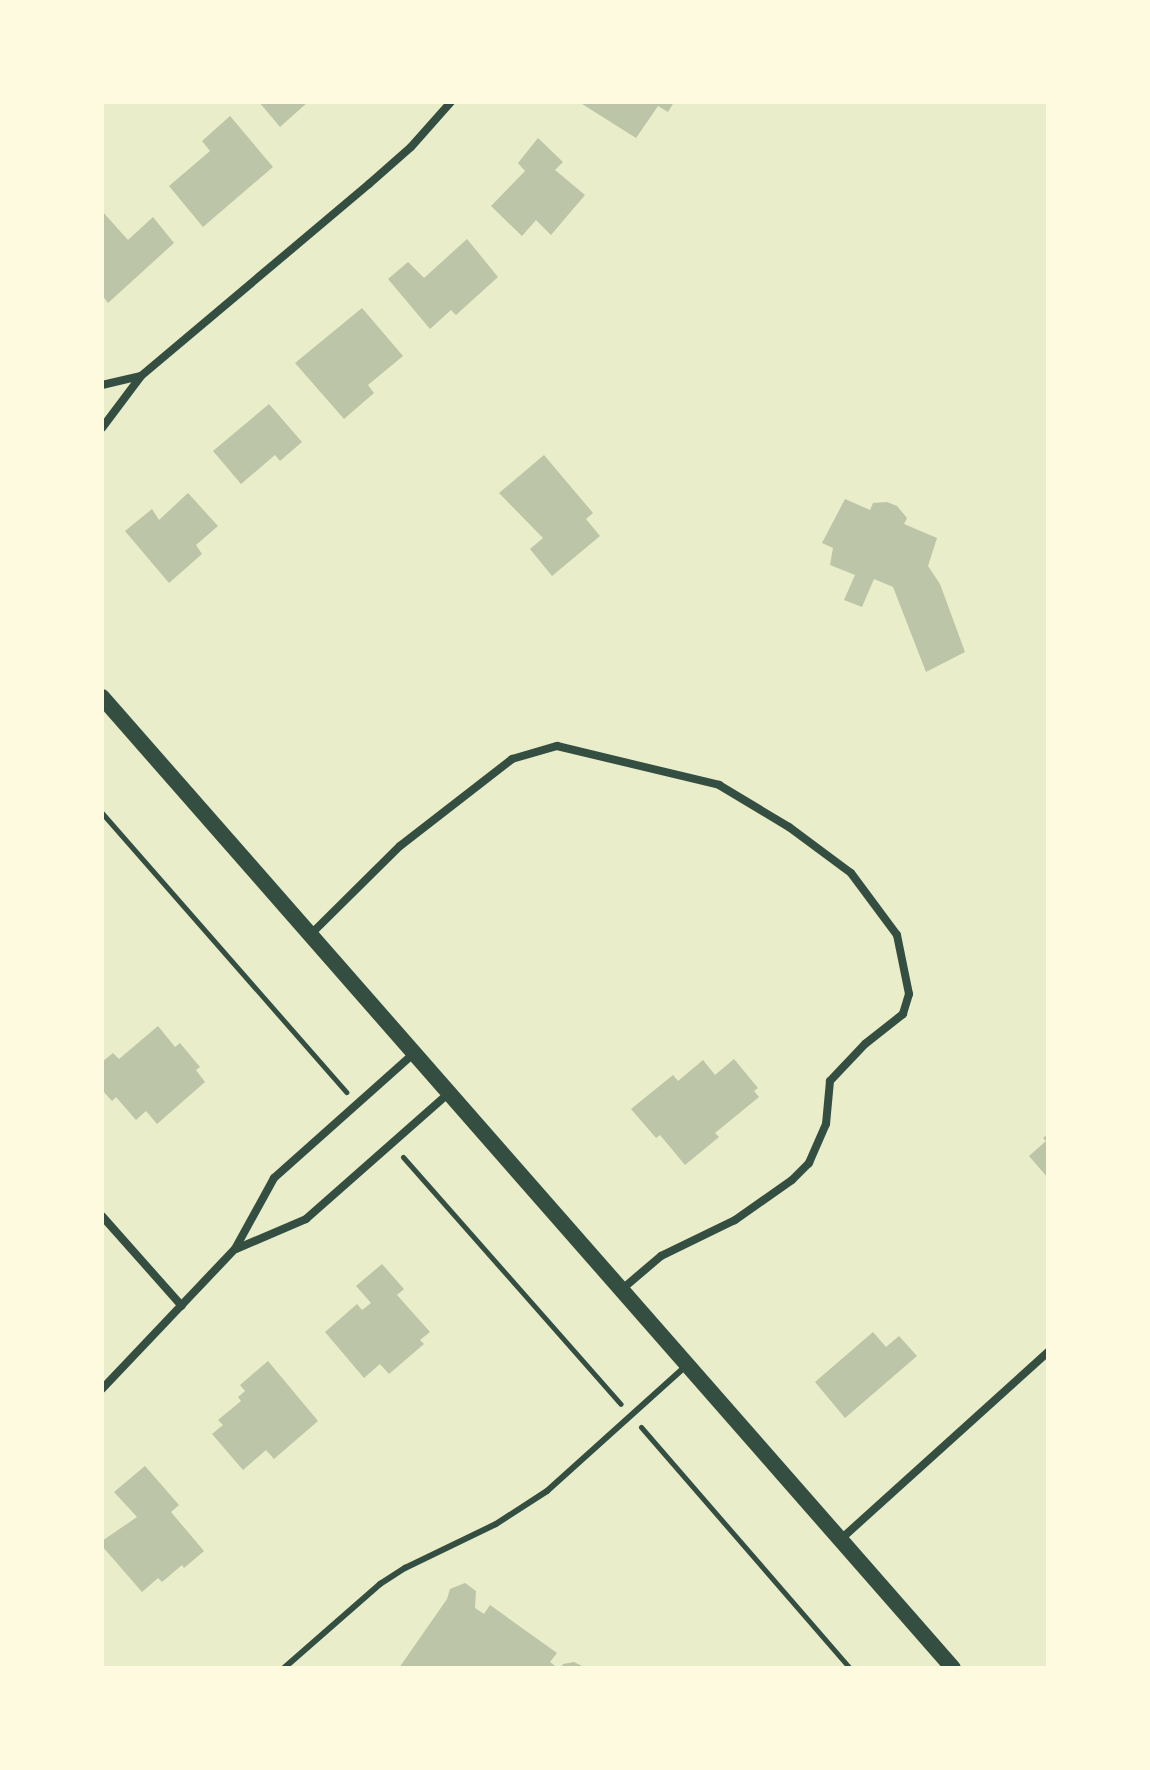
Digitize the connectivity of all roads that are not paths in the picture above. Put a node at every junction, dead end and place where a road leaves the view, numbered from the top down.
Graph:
1 (451, 102) edge
2 (141, 376) junction
3 (102, 385) edge
4 (102, 428) edge
5 (102, 697) edge
6 (309, 937) junction
7 (413, 1054) junction
8 (448, 1094) junction
9 (102, 1216) edge
10 (235, 1249) junction
11 (621, 1290) junction
12 (182, 1306) junction
13 (1048, 1352) edge
14 (687, 1365) junction
15 (102, 1389) edge
16 (840, 1539) junction
17 (284, 1668) edge
18 (953, 1668) edge

1 - 2 street
2 - 3 street
2 - 4 street
5 - 6 main road
6 - 7 main road
6 - 11 street
7 - 8 main road
7 - 10 street
8 - 10 street
8 - 11 main road
9 - 12 street
10 - 12 street
11 - 14 main road
12 - 15 street
13 - 16 street
14 - 16 main road
14 - 17 lane
16 - 18 main road

